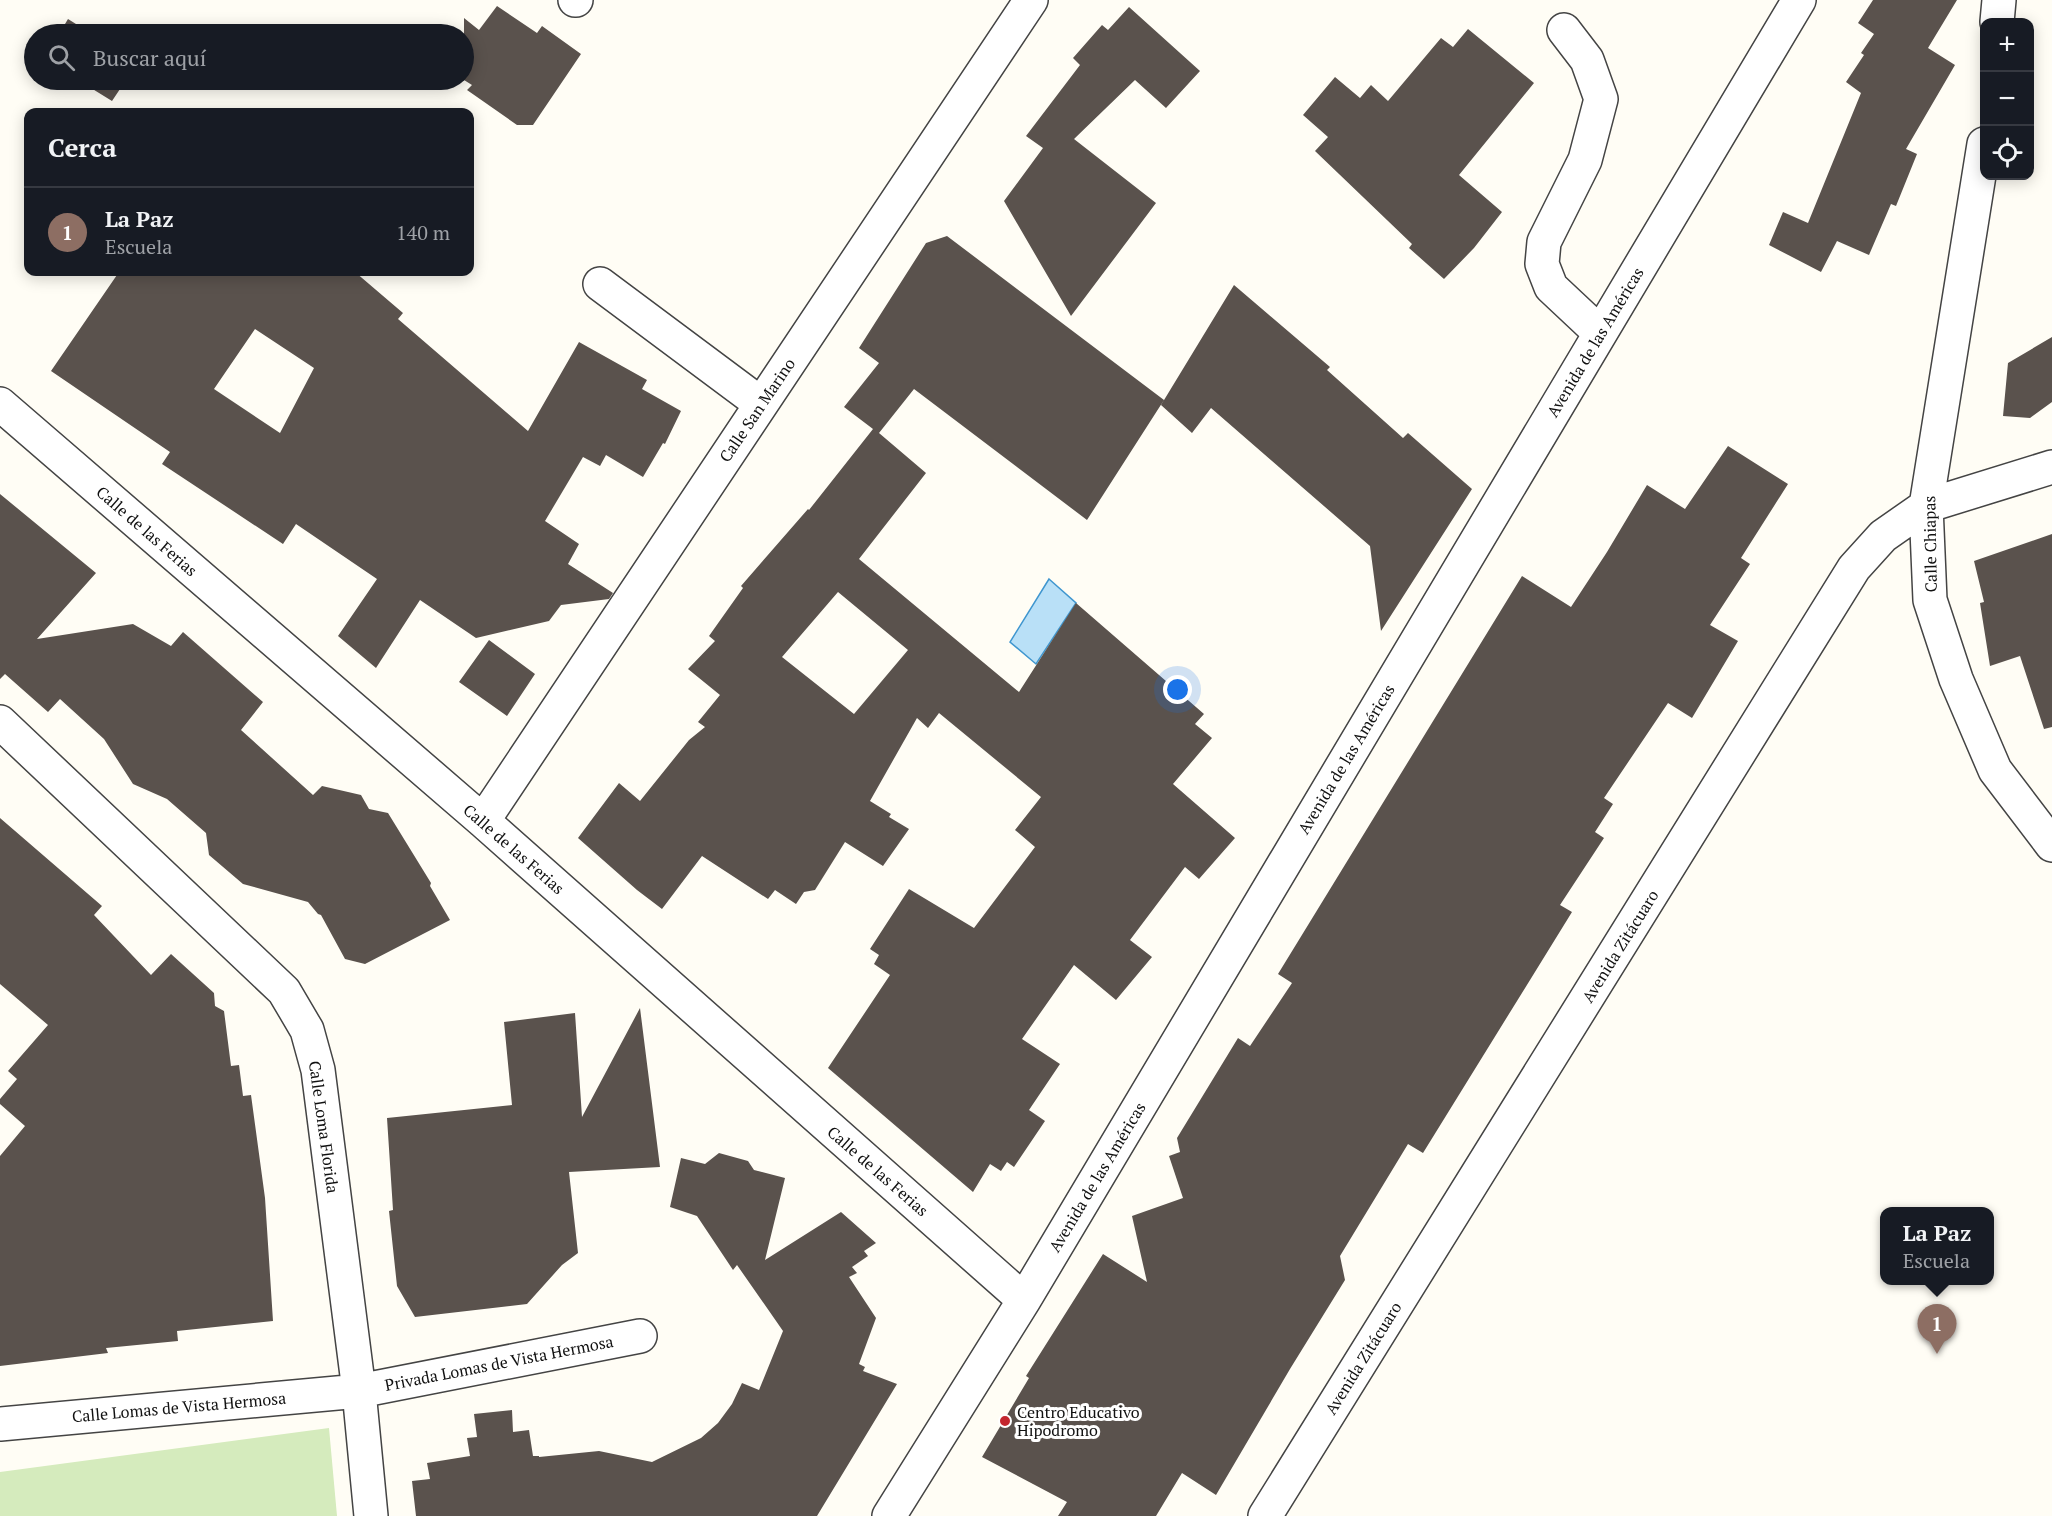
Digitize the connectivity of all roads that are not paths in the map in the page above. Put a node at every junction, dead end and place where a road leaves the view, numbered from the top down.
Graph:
1 (1031, 0) edge
2 (1799, 0) edge
3 (1999, 0) edge
4 (1997, 18) edge
5 (1564, 30) dead end
6 (1980, 169) edge
7 (600, 284) dead end
8 (1600, 333) junction
9 (0, 404) edge
10 (761, 404) junction
11 (2052, 468) edge
12 (1926, 506) junction
13 (0, 722) edge
14 (483, 821) junction
15 (2052, 845) edge
16 (1024, 1299) junction
17 (640, 1336) dead end
18 (359, 1391) junction
19 (0, 1424) edge
20 (371, 1516) edge
21 (889, 1516) edge
22 (1265, 1516) edge

1 - 10 street, Calle San Marino
2 - 8 street, Avenida de las Américas
3 - 4 street
5 - 8 street
6 - 12 street, Calle Chiapas
7 - 10 street
8 - 16 street, Avenida de las Américas
9 - 14 street, Calle de las Ferias
10 - 14 street, Calle San Marino
11 - 12 street, Avenida Zitácuaro
12 - 15 street, Calle Chiapas
12 - 22 street, Avenida Zitácuaro
13 - 18 street, Calle Loma Florida
14 - 16 street, Calle de las Ferias
16 - 21 street, Avenida de las Américas
17 - 18 street, Privada Lomas de Vista Hermosa
18 - 19 street, Calle Lomas de Vista Hermosa
18 - 20 street, Calle Loma Florida

